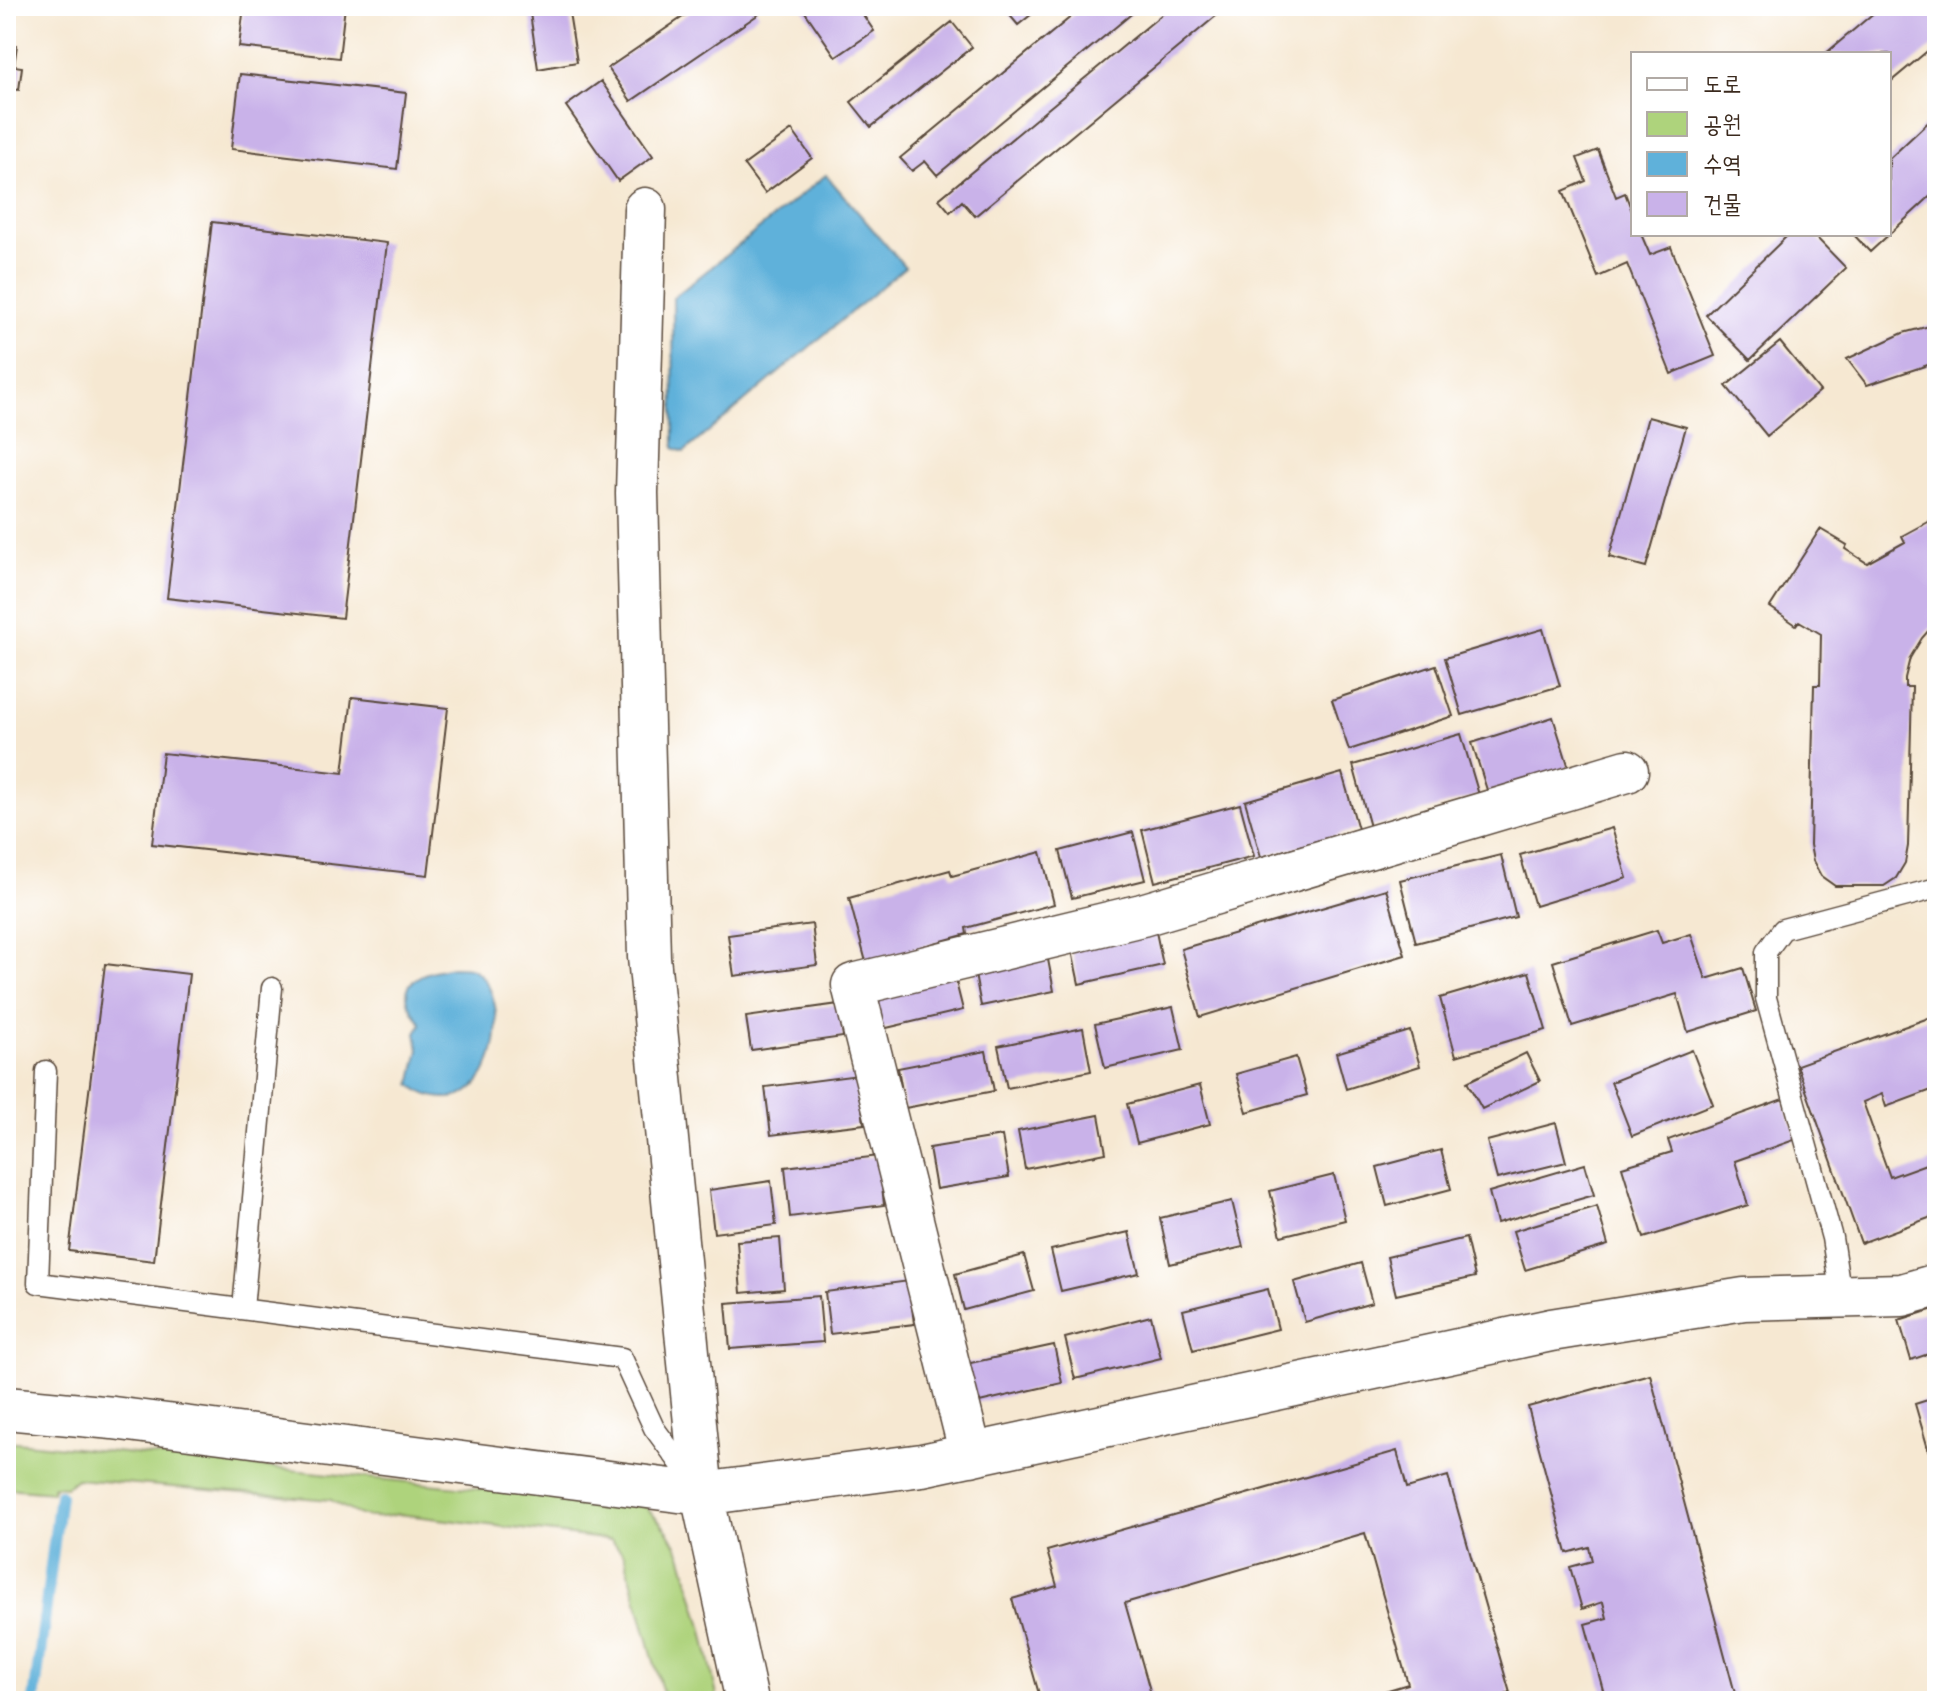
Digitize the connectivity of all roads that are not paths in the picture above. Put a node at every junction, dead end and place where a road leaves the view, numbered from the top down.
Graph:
1 (645, 209) dead end
2 (1627, 771) dead end
3 (1937, 888) edge
4 (272, 988) dead end
5 (46, 1071) dead end
6 (1937, 1285) edge
7 (1841, 1297) junction
8 (243, 1309) junction
9 (6, 1408) edge
10 (971, 1455) junction
11 (702, 1494) junction
12 (747, 1701) edge

1 - 11 street
2 - 10 street
3 - 7 lane
4 - 8 lane
5 - 8 lane
6 - 7 street
7 - 10 street
8 - 11 lane
9 - 11 street
10 - 11 street
11 - 12 street

